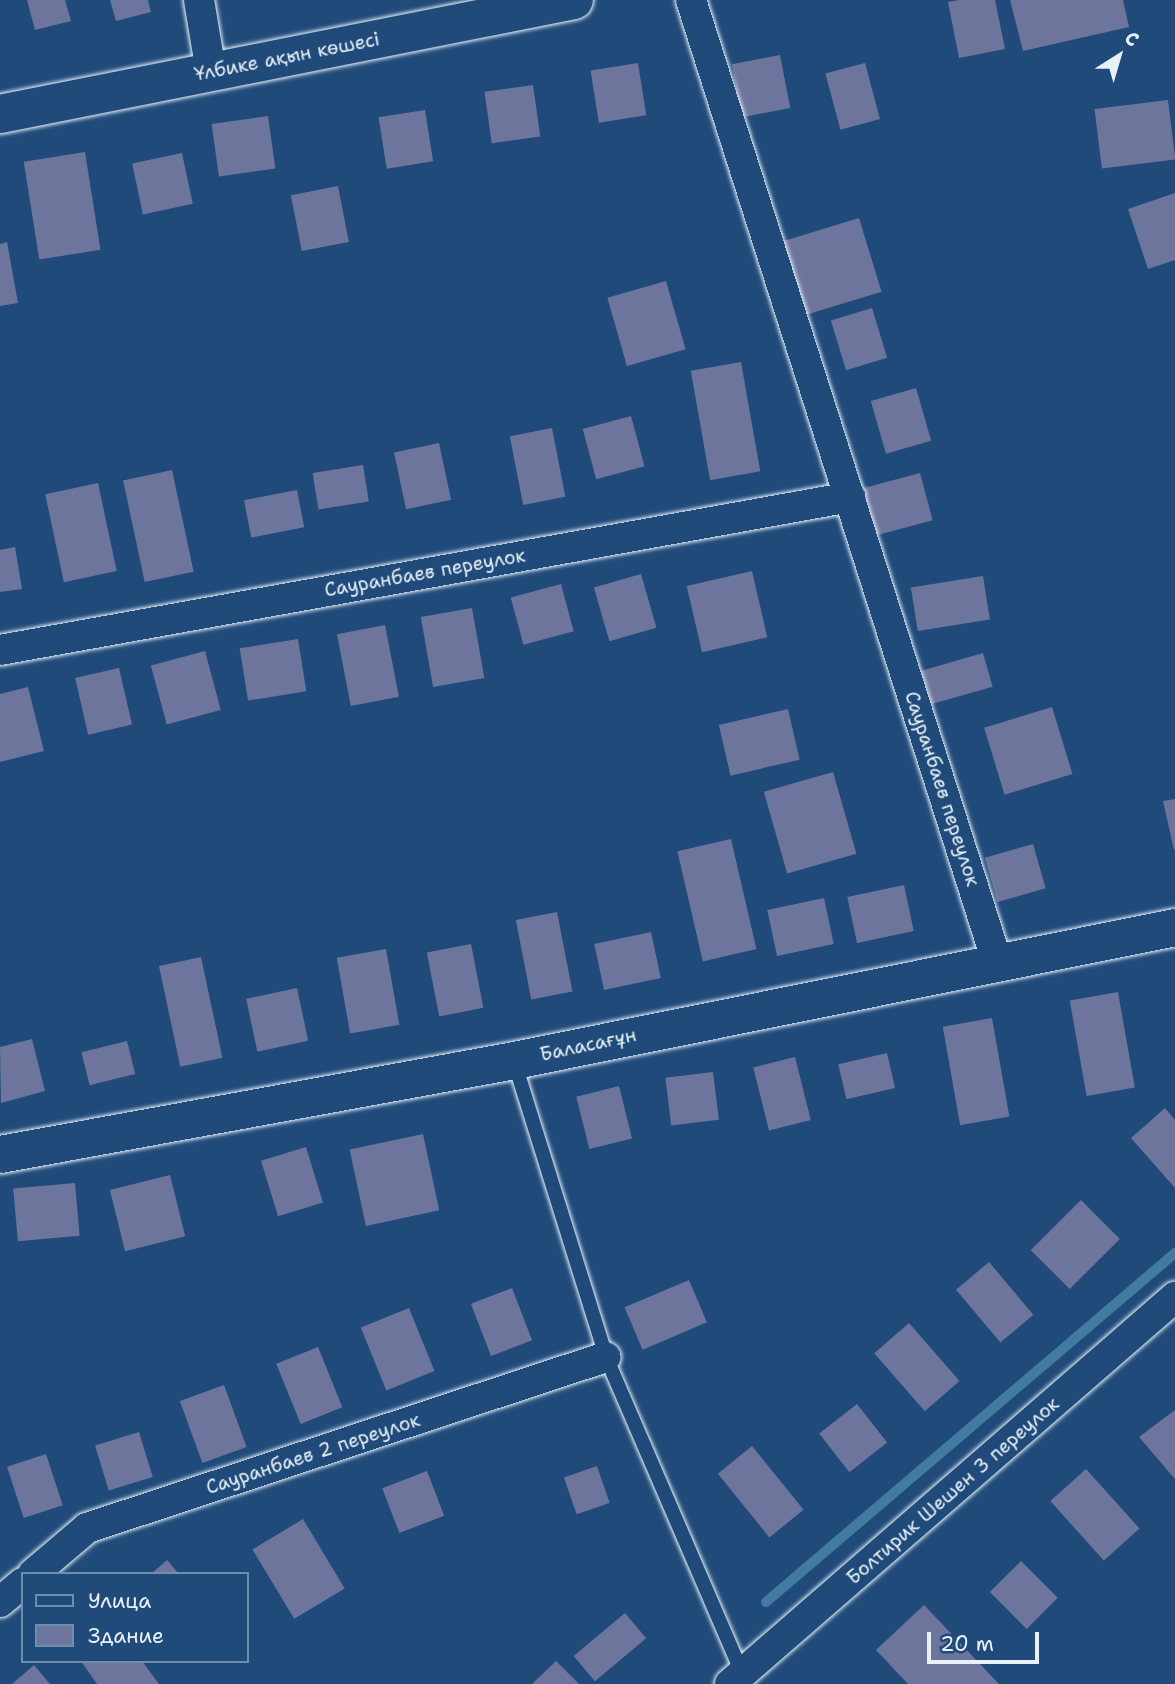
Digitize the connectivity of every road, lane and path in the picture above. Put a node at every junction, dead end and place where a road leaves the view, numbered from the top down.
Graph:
1 (199, 0) edge
2 (574, 0) edge
3 (691, 0) edge
4 (211, 72) junction
5 (0, 114) edge
6 (850, 497) junction
7 (0, 650) edge
8 (1175, 927) edge
9 (997, 962) junction
10 (514, 1060) junction
11 (0, 1154) edge
12 (1175, 1297) edge
13 (606, 1357) junction
14 (35, 1572) edge
15 (21, 1585) edge
16 (0, 1602) edge
17 (736, 1679) edge

1 - 4 street
2 - 4 main road, Ұлбике ақын көшесі
3 - 6 street, Сауранбаев переулок
4 - 5 main road, Ұлбике ақын көшесі
6 - 7 street, Сауранбаев переулок
6 - 9 street, Сауранбаев переулок
8 - 9 street, Баласағұн
9 - 10 street, Баласағұн
10 - 11 street, Баласағұн
10 - 13 lane
12 - 17 street, Болтирик Шешен 3 переулок
13 - 14 street, Сауранбаев 2 переулок
13 - 17 lane
15 - 16 street

